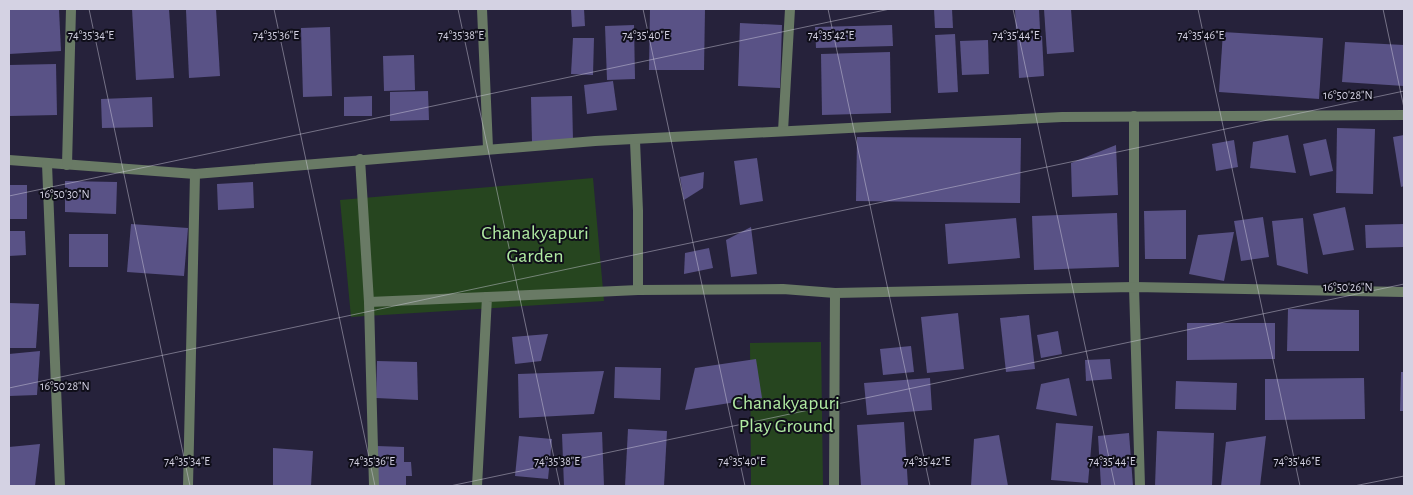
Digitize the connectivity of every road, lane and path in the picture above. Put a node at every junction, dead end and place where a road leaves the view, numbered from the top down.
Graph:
1 (71, 9) edge
2 (482, 9) edge
3 (790, 9) edge
4 (1404, 115) edge
5 (1134, 116) junction
6 (783, 131) junction
7 (635, 141) junction
8 (488, 148) junction
9 (360, 159) junction
10 (9, 160) edge
11 (47, 164) junction
12 (67, 165) junction
13 (195, 174) junction
14 (1134, 287) junction
15 (638, 290) junction
16 (1404, 292) edge
17 (835, 293) junction
18 (486, 297) junction
19 (369, 302) junction
20 (60, 486) edge
21 (188, 486) edge
22 (374, 486) edge
23 (477, 486) edge
24 (834, 486) edge
25 (1140, 486) edge

1 - 12 street
2 - 8 street
3 - 6 street
4 - 5 street
5 - 6 street
5 - 14 street
6 - 7 street
7 - 8 street
7 - 15 street
8 - 9 street
9 - 13 street
9 - 19 street
10 - 11 street
11 - 12 street
11 - 20 street
12 - 13 street
13 - 21 street
14 - 16 street
14 - 17 street
14 - 25 street
15 - 17 street
15 - 18 street
17 - 24 street
18 - 19 street
18 - 23 street
19 - 22 street

